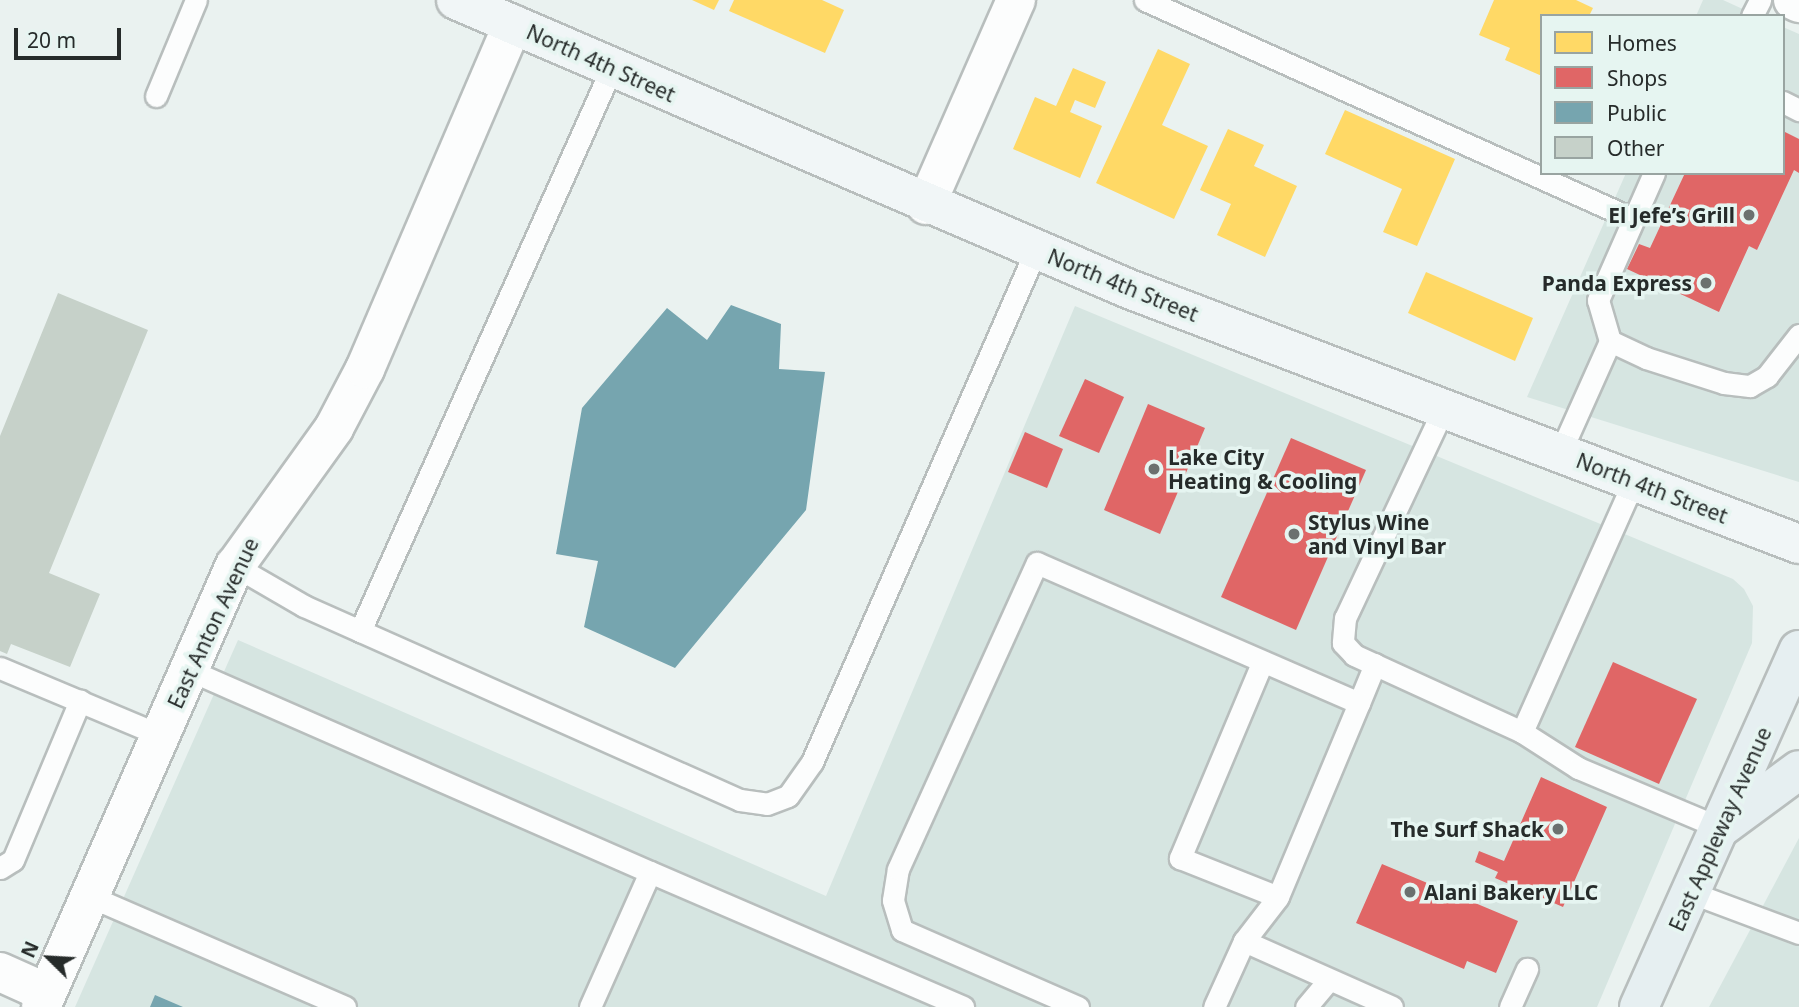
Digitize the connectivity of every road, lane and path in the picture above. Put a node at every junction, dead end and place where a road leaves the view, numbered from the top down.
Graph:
1 (196, 0) edge
2 (456, 0) edge
3 (1016, 0) edge
4 (1145, 0) edge
5 (1793, 0) edge
6 (1799, 3) edge
7 (513, 24) junction
8 (612, 67) junction
9 (156, 96) dead end
10 (1653, 175) edge
11 (926, 205) junction
12 (1633, 219) junction
13 (1036, 250) junction
14 (1799, 335) edge
15 (1610, 341) junction
16 (1443, 410) junction
17 (1560, 453) junction
18 (1634, 480) junction
19 (1799, 544) edge
20 (235, 566) junction
21 (360, 631) junction
22 (1799, 650) edge
23 (1262, 663) junction
24 (1375, 664) junction
25 (0, 668) edge
26 (189, 670) junction
27 (79, 701) junction
28 (1359, 703) junction
29 (1522, 732) junction
30 (160, 735) junction
31 (1799, 770) edge
32 (1721, 828) junction
33 (0, 868) edge
34 (650, 872) junction
35 (1692, 893) junction
36 (89, 896) junction
37 (1278, 897) junction
38 (1799, 933) edge
39 (1244, 942) junction
40 (1527, 969) dead end
41 (0, 972) edge
42 (1329, 980) junction
43 (44, 1000) edge
44 (1649, 1004) edge
45 (345, 1007) edge
46 (590, 1007) edge
47 (963, 1007) edge
48 (1078, 1007) edge
49 (1214, 1007) edge
50 (1306, 1007) edge
51 (1392, 1007) edge
52 (1510, 1007) edge

1 - 9 lane
2 - 7 main road, North 4th Street
3 - 11 street
4 - 12 lane
5 - 6 street
7 - 8 main road, North 4th Street
7 - 20 street, East Anton Avenue
8 - 11 main road, North 4th Street
8 - 21 lane
10 - 12 lane
11 - 13 main road, North 4th Street
12 - 15 lane
13 - 16 main road, North 4th Street
13 - 21 lane
14 - 15 lane
15 - 17 lane
16 - 17 main road, North 4th Street
16 - 24 lane
17 - 18 main road, North 4th Street
18 - 19 main road, North 4th Street
18 - 29 lane
20 - 21 lane
20 - 26 street, East Anton Avenue
22 - 32 main road, East Appleway Avenue
23 - 28 lane
23 - 37 lane
23 - 48 lane
24 - 28 lane
24 - 29 lane
25 - 27 lane
26 - 30 street, East Anton Avenue
26 - 34 lane
27 - 30 lane
27 - 33 lane
28 - 37 lane
29 - 32 lane
30 - 36 street, East Anton Avenue
31 - 32 main road
32 - 35 main road, East Appleway Avenue
34 - 46 lane
34 - 47 lane
35 - 38 lane
35 - 44 main road, East Appleway Avenue
36 - 43 street, East Anton Avenue
36 - 45 lane
37 - 39 lane
39 - 42 lane
39 - 49 lane
40 - 52 lane
41 - 43 street
42 - 50 lane
42 - 51 lane

